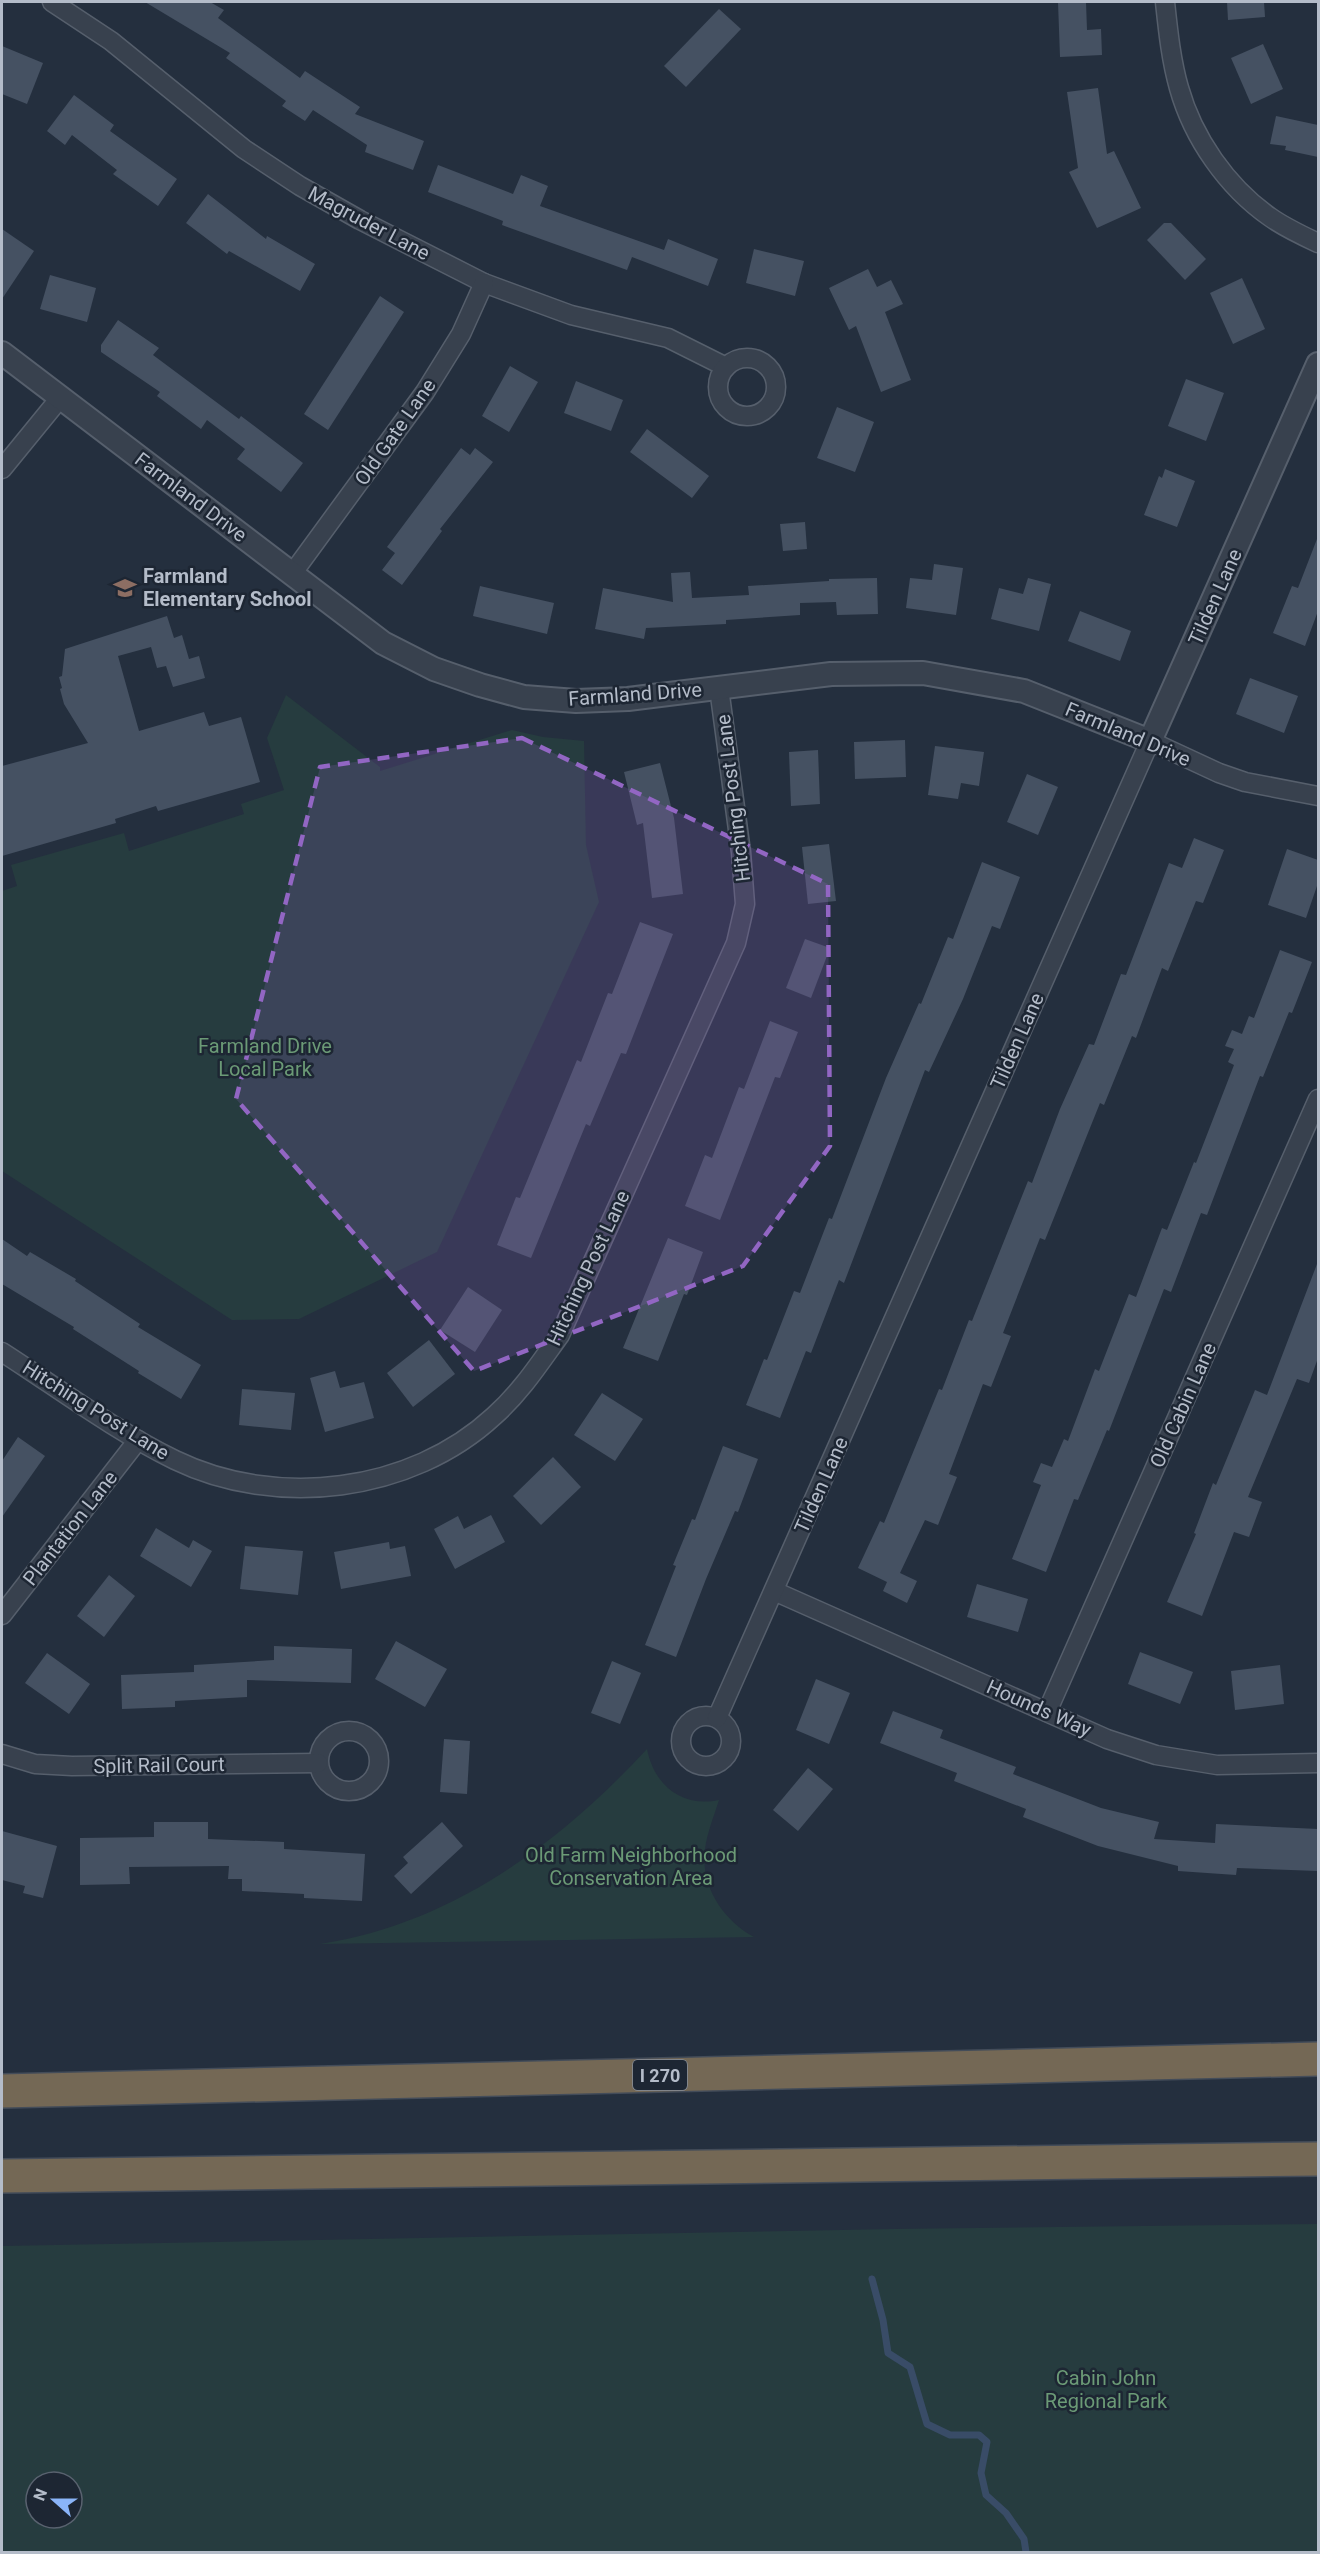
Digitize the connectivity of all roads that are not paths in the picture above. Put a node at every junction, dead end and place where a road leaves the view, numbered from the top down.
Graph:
1 (52, 2) edge
2 (1165, 2) edge
3 (1318, 243) edge
4 (484, 283) junction
5 (2, 353) edge
6 (1318, 364) edge
7 (726, 367) dead end
8 (60, 398) junction
9 (2, 469) edge
10 (292, 574) junction
11 (719, 688) junction
12 (1150, 741) junction
13 (1318, 796) edge
14 (1318, 1098) edge
15 (2, 1352) edge
16 (138, 1440) junction
17 (774, 1591) junction
18 (2, 1615) edge
19 (1047, 1712) junction
20 (717, 1718) dead end
21 (2, 1754) edge
22 (318, 1763) dead end
23 (1318, 1763) edge
24 (1318, 2059) edge
25 (2, 2091) edge
26 (1318, 2159) edge
27 (2, 2176) edge

1 - 4 street, Magruder Lane
2 - 3 street
4 - 7 street, Magruder Lane
4 - 10 street, Old Gate Lane
5 - 8 street, Farmland Drive
6 - 12 street, Tilden Lane
8 - 9 street
8 - 10 street, Farmland Drive
10 - 11 street, Farmland Drive
11 - 12 street, Farmland Drive
11 - 16 street, Hitching Post Lane
12 - 13 street, Farmland Drive
12 - 17 street, Tilden Lane
14 - 19 street, Old Cabin Lane
15 - 16 street, Hitching Post Lane
16 - 18 street, Plantation Lane
17 - 19 street, Hounds Way
17 - 20 street, Tilden Lane
19 - 23 street, Hounds Way
21 - 22 street, Split Rail Court
24 - 25 highway, I 270
26 - 27 highway

